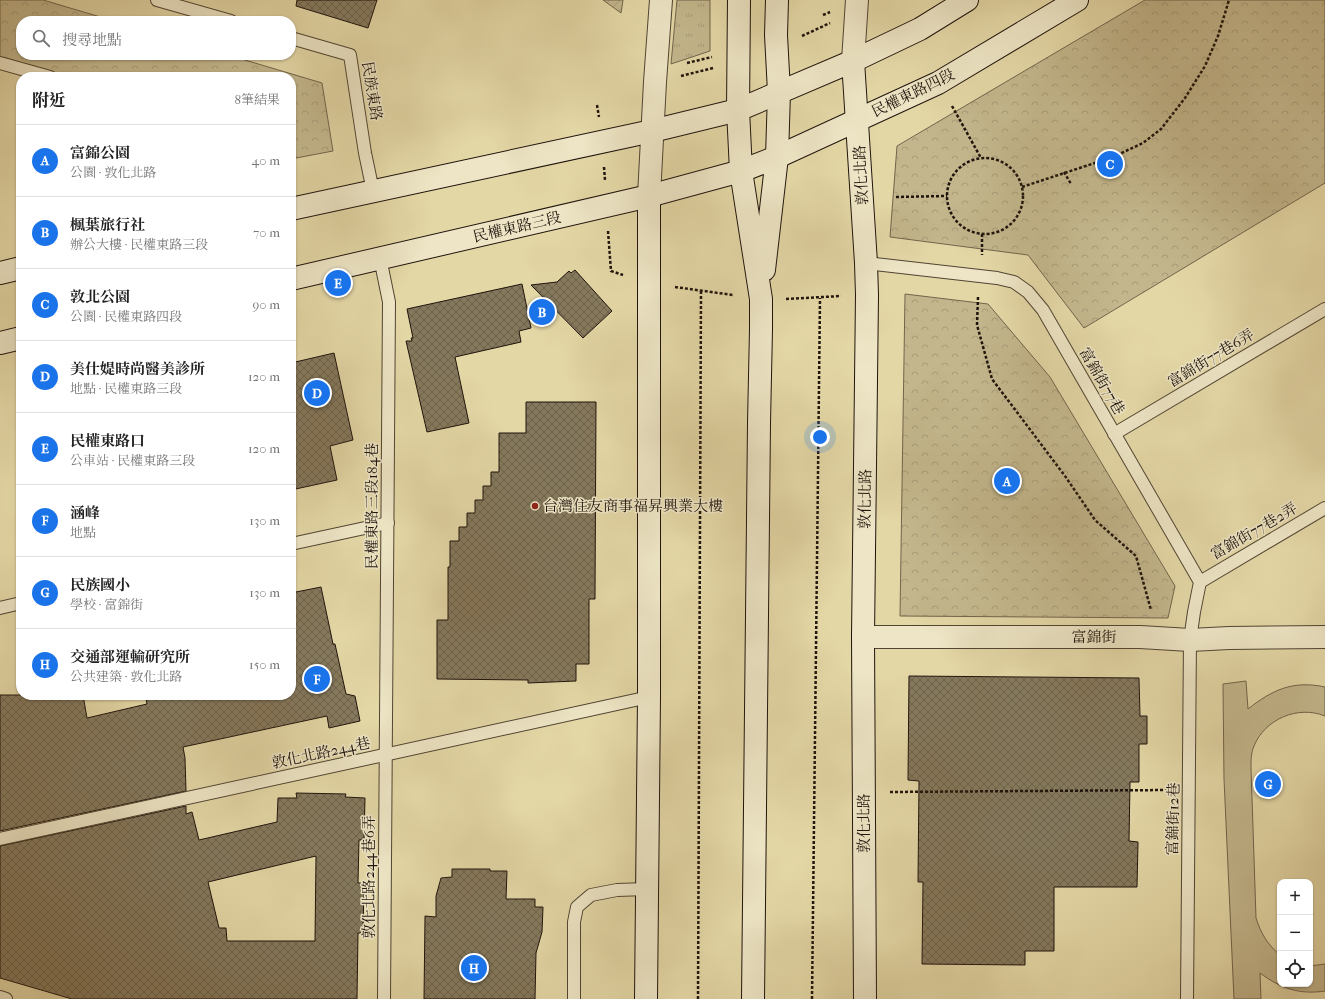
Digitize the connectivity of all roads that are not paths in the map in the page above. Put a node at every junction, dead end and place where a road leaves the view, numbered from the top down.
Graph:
1 (158, 0) edge
2 (661, 0) edge
3 (739, 0) edge
4 (777, 0) edge
5 (857, 0) edge
6 (967, 0) edge
7 (1077, 0) edge
8 (214, 16) edge
9 (296, 39) edge
10 (853, 61) junction
11 (0, 63) edge
12 (32, 72) edge
13 (779, 92) junction
14 (738, 110) junction
15 (858, 120) junction
16 (652, 131) junction
17 (777, 157) junction
18 (741, 171) junction
19 (373, 191) junction
20 (650, 196) junction
21 (296, 208) edge
22 (380, 258) junction
23 (866, 263) junction
24 (16, 269) edge
25 (0, 273) edge
26 (296, 278) edge
27 (760, 299) junction
28 (1325, 309) edge
29 (16, 339) edge
30 (0, 343) edge
31 (1114, 434) junction
32 (1325, 508) edge
33 (388, 523) junction
34 (296, 543) edge
35 (1200, 582) junction
36 (16, 605) edge
37 (0, 608) edge
38 (863, 637) junction
39 (1325, 638) edge
40 (1190, 640) junction
41 (649, 698) junction
42 (386, 755) junction
43 (0, 839) edge
44 (647, 889) junction
45 (0, 997) edge
46 (6, 999) edge
47 (384, 999) edge
48 (574, 999) edge
49 (646, 999) edge
50 (753, 999) edge
51 (865, 999) edge
52 (1187, 999) edge

1 - 8 lane
2 - 16 main road
3 - 14 main road
4 - 13 main road
5 - 10 main road, 敦化北路
6 - 10 main road
7 - 15 main road, 民權東路四段
9 - 19 lane, 民族東路
10 - 13 main road
10 - 15 main road, 敦化北路
11 - 12 lane
13 - 14 main road
13 - 17 main road
14 - 16 main road
14 - 18 main road
15 - 17 main road, 民權東路四段
15 - 23 main road, 敦化北路
16 - 19 main road
16 - 20 main road
17 - 18 main road, 民權東路四段
17 - 27 main road
18 - 20 main road, 民權東路三段
18 - 27 main road
19 - 21 main road
20 - 22 main road, 民權東路三段
20 - 41 main road
22 - 26 main road, 民權東路三段
22 - 33 lane, 民權東路三段184巷
23 - 31 lane, 富錦街77巷
23 - 38 main road, 敦化北路
24 - 25 main road
27 - 50 main road
28 - 31 lane, 富錦街77巷6弄
29 - 30 main road
31 - 35 lane, 富錦街77巷
32 - 35 lane, 富錦街77巷2弄
33 - 34 lane
33 - 42 lane, 民權東路三段184巷
35 - 40 lane
36 - 37 lane
38 - 40 main road, 富錦街
38 - 51 main road, 敦化北路
39 - 40 main road, 富錦街
40 - 52 lane, 富錦街12巷
41 - 42 lane, 敦化北路244巷
41 - 44 main road
42 - 43 lane, 敦化北路244巷
42 - 47 lane, 敦化北路244巷6弄
44 - 48 lane
44 - 49 main road
45 - 46 lane

